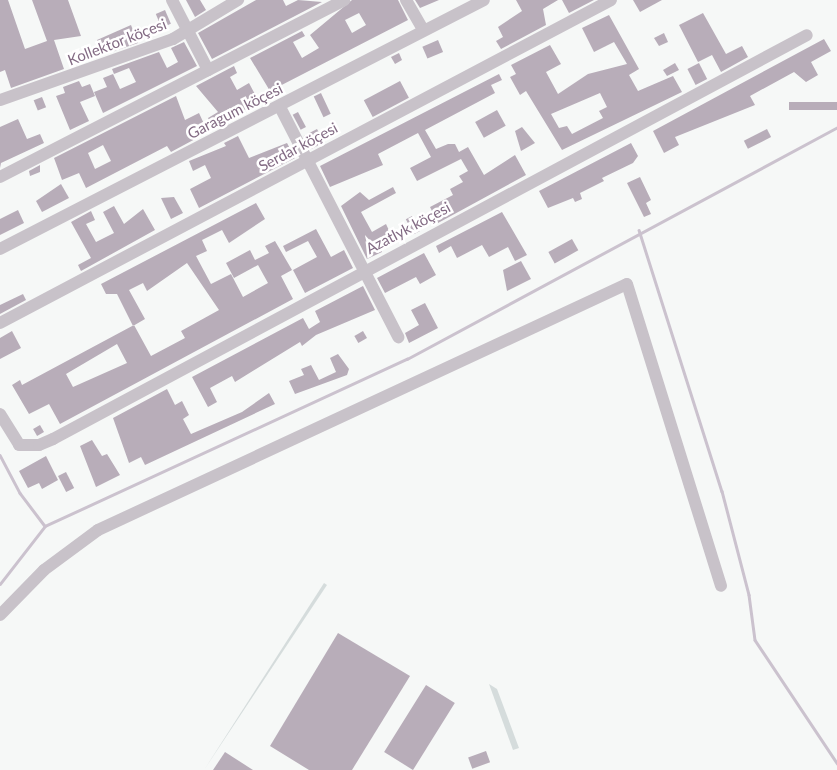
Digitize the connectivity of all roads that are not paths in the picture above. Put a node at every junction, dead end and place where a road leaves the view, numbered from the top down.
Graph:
1 (172, 0) edge
2 (238, 0) edge
3 (344, 0) edge
4 (406, 0) edge
5 (484, 0) edge
6 (612, 0) edge
7 (187, 30) junction
8 (423, 30) junction
9 (807, 35) dead end
10 (208, 70) junction
11 (0, 100) edge
12 (280, 107) junction
13 (307, 161) junction
14 (0, 177) edge
15 (0, 249) edge
16 (363, 270) junction
17 (0, 324) edge
18 (398, 337) dead end
19 (0, 414) edge
20 (721, 586) dead end
21 (0, 615) edge

1 - 7 street
2 - 7 street, Kollektor köçesi
3 - 10 street
4 - 8 street
5 - 8 street, Garagum köçesi
6 - 13 street, Serdar köçesi
7 - 10 street
7 - 11 street, Kollektor köçesi
8 - 12 street, Garagum köçesi
9 - 16 street, Azatlyk köçesi
10 - 14 street
12 - 13 street
12 - 15 street, Garagum köçesi
13 - 16 street
13 - 17 street, Serdar köçesi
16 - 18 street
16 - 19 street, Azatlyk köçesi
20 - 21 street

